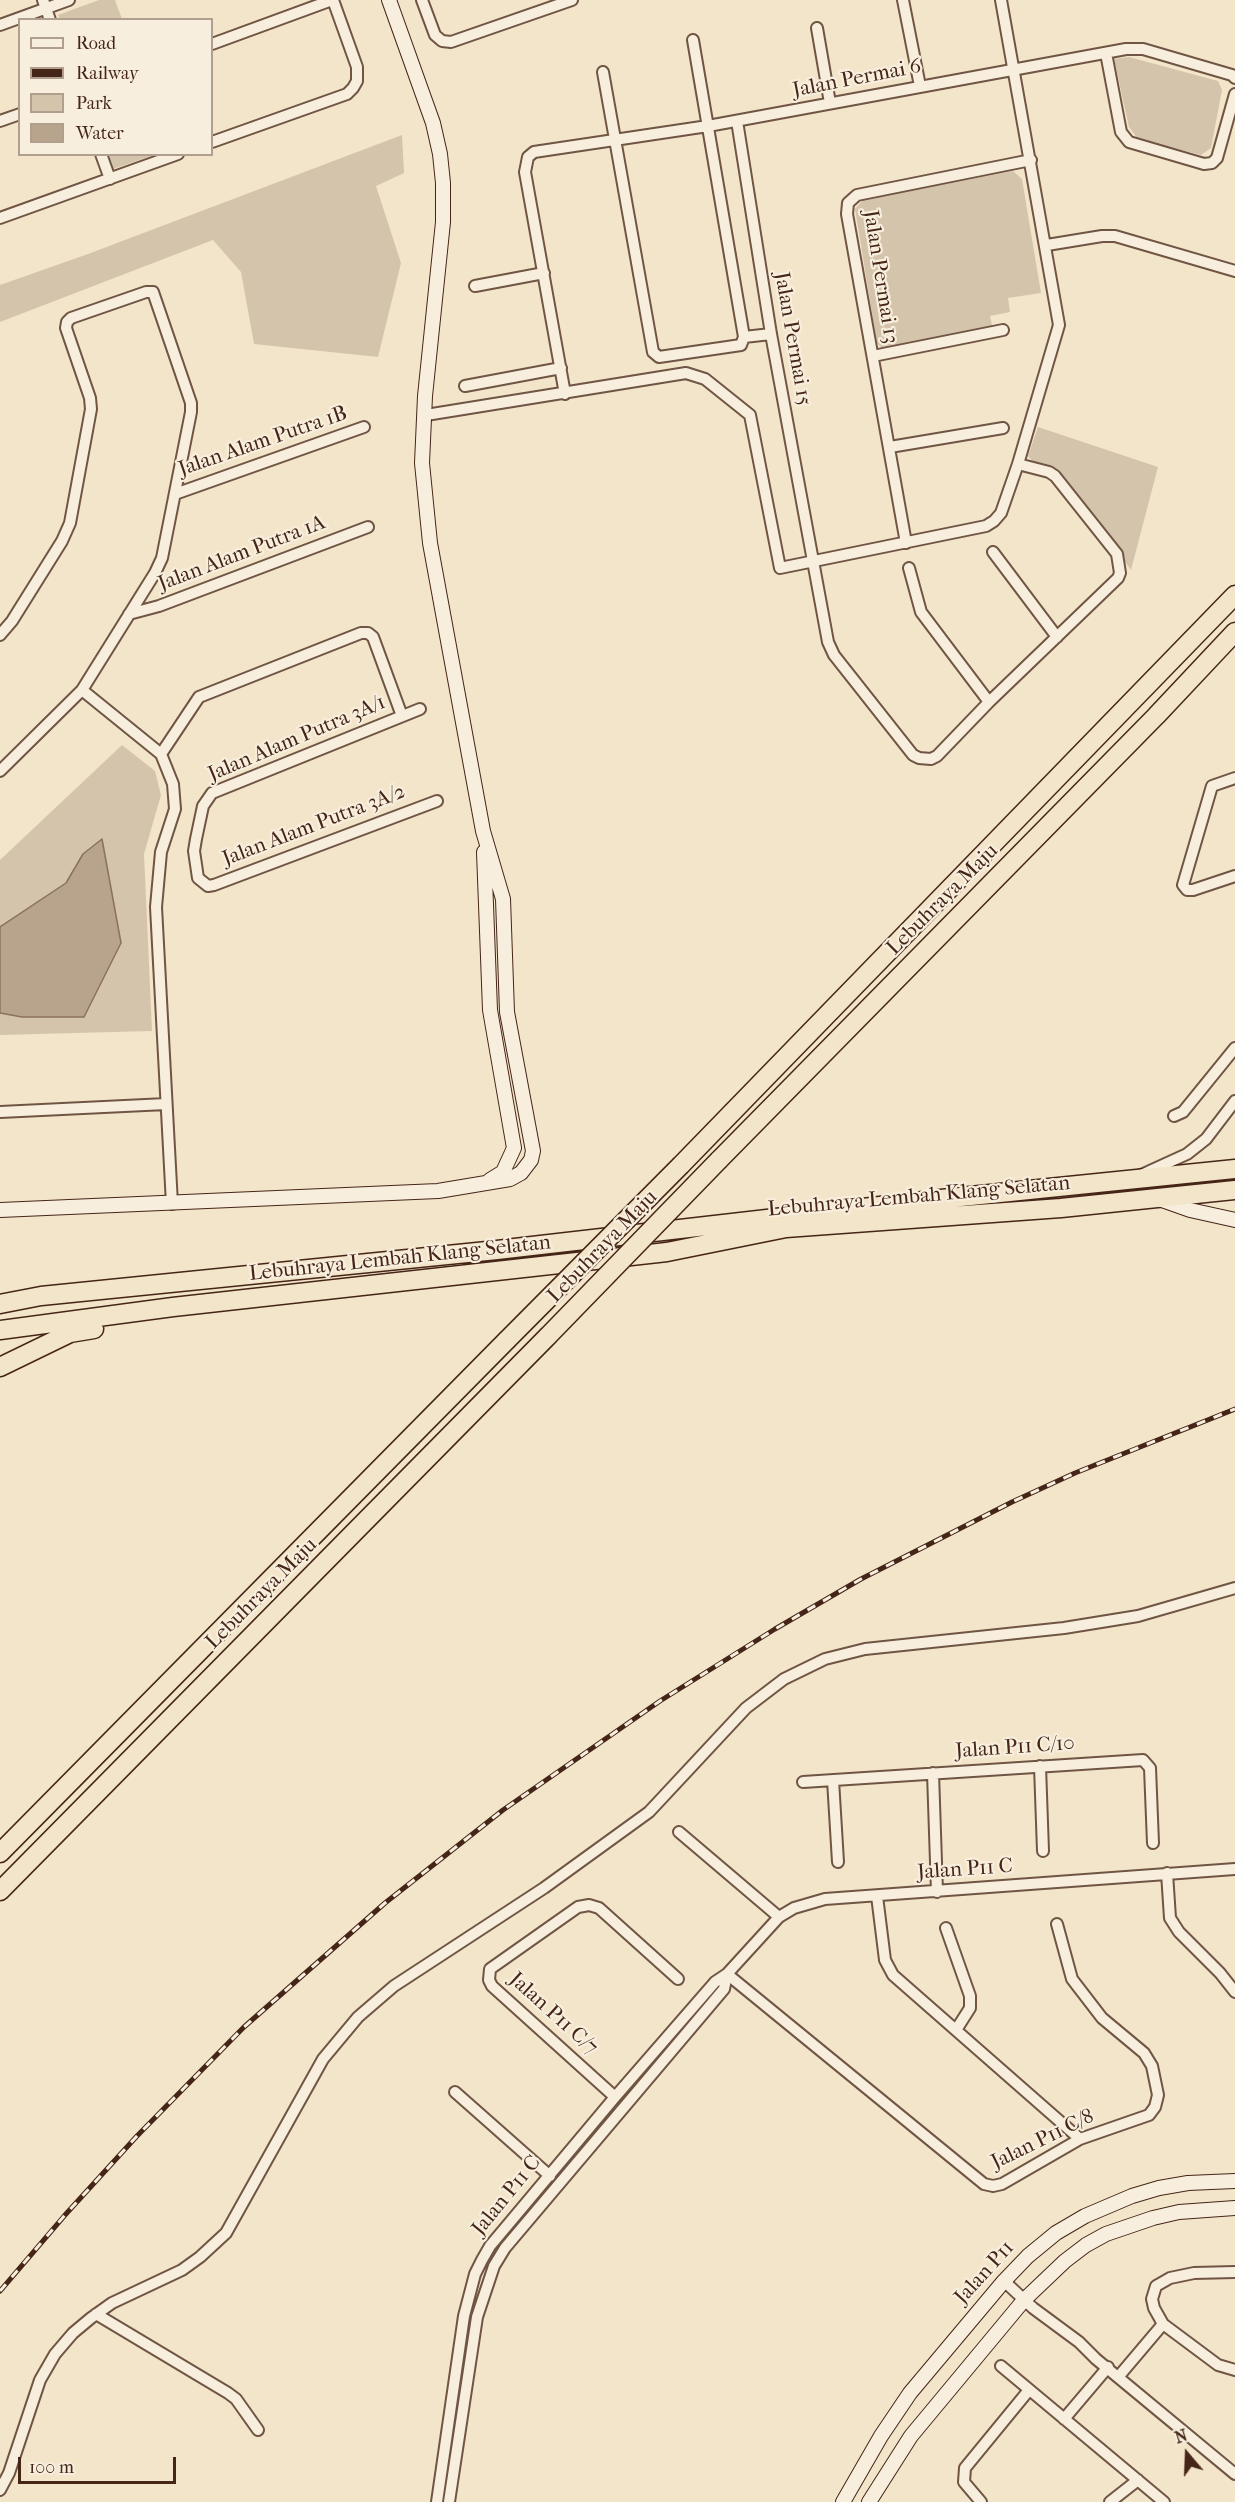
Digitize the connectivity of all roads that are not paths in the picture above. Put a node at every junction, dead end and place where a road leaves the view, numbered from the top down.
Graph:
1 (69, 0) edge
2 (332, 0) edge
3 (389, 0) edge
4 (422, 0) edge
5 (572, 0) edge
6 (903, 0) edge
7 (1001, 0) edge
8 (46, 9) edge
9 (20, 18) edge
10 (18, 19) edge
11 (0, 25) edge
12 (817, 28) dead end
13 (693, 40) dead end
14 (213, 44) edge
15 (1106, 53) junction
16 (1014, 70) junction
17 (603, 72) dead end
18 (1235, 78) edge
19 (920, 86) junction
20 (1235, 94) edge
21 (831, 103) junction
22 (18, 115) edge
23 (0, 121) edge
24 (737, 121) junction
25 (708, 126) junction
26 (615, 141) junction
27 (213, 142) edge
28 (102, 156) edge
29 (173, 156) edge
30 (1031, 160) junction
31 (110, 179) junction
32 (0, 218) edge
33 (1047, 245) junction
34 (1235, 271) edge
35 (544, 273) junction
36 (475, 286) dead end
37 (1004, 330) dead end
38 (771, 334) junction
39 (744, 337) junction
40 (873, 356) junction
41 (561, 368) junction
42 (465, 386) dead end
43 (565, 394) junction
44 (426, 415) junction
45 (364, 427) dead end
46 (1003, 428) dead end
47 (890, 447) junction
48 (1018, 464) junction
49 (175, 494) junction
50 (368, 527) dead end
51 (906, 543) junction
52 (993, 552) dead end
53 (813, 562) junction
54 (909, 568) dead end
55 (1235, 595) edge
56 (129, 614) junction
57 (1235, 632) edge
58 (0, 635) edge
59 (1057, 638) junction
60 (82, 690) junction
61 (989, 702) junction
62 (420, 709) dead end
63 (402, 716) junction
64 (161, 754) junction
65 (0, 771) edge
66 (1235, 778) edge
67 (437, 801) dead end
68 (483, 831) junction
69 (194, 851) joint
70 (1235, 876) edge
71 (500, 888) junction
72 (486, 914) junction
73 (506, 957) junction
74 (1235, 1048) edge
75 (515, 1056) junction
76 (500, 1075) junction
77 (1235, 1101) edge
78 (166, 1104) junction
79 (0, 1112) edge
80 (1174, 1116) dead end
81 (1235, 1169) edge
82 (1136, 1178) junction
83 (489, 1181) junction
84 (1235, 1191) edge
85 (1158, 1199) junction
86 (172, 1204) junction
87 (0, 1210) edge
88 (1235, 1220) edge
89 (0, 1293) edge
90 (41, 1296) junction
91 (0, 1304) edge
92 (173, 1307) junction
93 (0, 1330) edge
94 (0, 1367) edge
95 (1235, 1588) edge
96 (1040, 1766) junction
97 (933, 1773) junction
98 (833, 1780) junction
99 (803, 1782) dead end
100 (679, 1832) dead end
101 (1153, 1843) dead end
102 (1043, 1851) dead end
103 (0, 1853) edge
104 (837, 1862) dead end
105 (1235, 1869) edge
106 (1167, 1873) junction
107 (0, 1891) edge
108 (937, 1892) junction
109 (877, 1896) junction
110 (779, 1917) junction
111 (1057, 1924) dead end
112 (946, 1928) dead end
113 (727, 1974) junction
114 (678, 1979) dead end
115 (1235, 1992) edge
116 (956, 2030) junction
117 (454, 2092) dead end
118 (615, 2097) junction
119 (1080, 2139) junction
120 (550, 2176) junction
121 (1235, 2181) edge
122 (1235, 2208) edge
123 (1235, 2272) edge
124 (1004, 2281) junction
125 (1024, 2300) junction
126 (96, 2314) junction
127 (1163, 2324) junction
128 (1001, 2366) dead end
129 (1108, 2367) junction
130 (1235, 2370) edge
131 (1119, 2376) junction
132 (1029, 2390) junction
133 (1064, 2419) junction
134 (258, 2430) dead end
135 (1235, 2474) edge
136 (1138, 2480) junction
137 (0, 2490) edge
138 (437, 2502) edge
139 (449, 2502) edge
140 (843, 2502) edge
141 (869, 2502) edge
142 (981, 2502) edge
143 (1110, 2502) edge
144 (1164, 2502) edge

1 - 8 street
2 - 14 street
2 - 27 street
3 - 44 street
4 - 5 street
6 - 19 street
7 - 16 street
8 - 9 street
10 - 11 street
12 - 21 street
13 - 25 street
15 - 16 street, Jalan Permai 6
15 - 18 street, Jalan Permai 6
15 - 20 street
16 - 19 street, Jalan Permai 6
16 - 30 street
17 - 26 street
19 - 21 street, Jalan Permai 6
21 - 24 street, Jalan Permai 6
22 - 23 street
24 - 25 street, Jalan Permai 6
24 - 38 street, Jalan Permai 15
25 - 26 street, Jalan Permai 6
25 - 39 street
26 - 35 street, Jalan Permai 6
26 - 39 street
28 - 31 street
29 - 31 street
30 - 33 street
30 - 40 street, Jalan Permai 13
31 - 32 street
33 - 34 street
33 - 48 street
35 - 36 street
35 - 41 street
37 - 40 street
38 - 39 street
38 - 53 street, Jalan Permai 15
40 - 47 street, Jalan Permai 13
41 - 42 street
41 - 43 street
43 - 44 street
43 - 53 street
44 - 68 street
45 - 49 street, Jalan Alam Putra 1B
46 - 47 street
47 - 51 street, Jalan Permai 13
48 - 51 street
48 - 59 street, Jalan Permai 15
49 - 56 street
49 - 58 street
50 - 56 street, Jalan Alam Putra 1A
51 - 53 street
52 - 59 street
53 - 61 street, Jalan Permai 15
54 - 61 street
55 - 103 highway, Lebuhraya Maju, bridge
56 - 60 street
57 - 107 highway, Lebuhraya Maju, bridge
59 - 61 street, Jalan Permai 15
60 - 64 street
60 - 65 street
62 - 63 street, Jalan Alam Putra 3A/1
63 - 64 street
63 - 69 street, Jalan Alam Putra 3A/1
64 - 78 street
66 - 70 street
67 - 69 street, Jalan Alam Putra 3A/2
68 - 71 street
68 - 72 street
71 - 72 street
71 - 73 street
72 - 73 street
72 - 76 street
73 - 75 street
74 - 80 street
75 - 76 street
75 - 83 street
76 - 83 street
77 - 82 street
78 - 79 street
78 - 86 street
81 - 82 highway, Lebuhraya Lembah Klang Selatan
82 - 90 highway, Lebuhraya Lembah Klang Selatan
83 - 86 street
84 - 85 highway, Lebuhraya Lembah Klang Selatan
85 - 88 street
85 - 92 highway, Lebuhraya Lembah Klang Selatan
86 - 87 street
89 - 90 highway
90 - 91 highway, Lebuhraya Lembah Klang Selatan
92 - 93 highway, Lebuhraya Lembah Klang Selatan
92 - 94 highway
95 - 126 street
96 - 97 street, Jalan P11 C/10
96 - 101 street, Jalan P11 C/10
96 - 102 street
97 - 98 street, Jalan P11 C/10
97 - 108 street
98 - 99 street, Jalan P11 C/10
98 - 104 street
100 - 110 street
105 - 106 street, Jalan P11 C
106 - 108 street, Jalan P11 C
106 - 115 street
108 - 109 street, Jalan P11 C
109 - 110 street, Jalan P11 C
109 - 116 street
110 - 113 street, Jalan P11 C
111 - 119 street, Jalan P11 C/8
112 - 116 street
113 - 118 street, Jalan P11 C
113 - 119 street, Jalan P11 C/8
113 - 139 street, Jalan P11 C
114 - 118 street, Jalan P11 C/7
116 - 119 street
117 - 120 street
118 - 120 street, Jalan P11 C
120 - 138 street, Jalan P11 C
121 - 124 street, Jalan P11
122 - 125 street
123 - 127 street
124 - 125 street
124 - 140 street, Jalan P11
125 - 129 street
125 - 141 street
126 - 134 street
126 - 137 street
127 - 130 street
127 - 131 street
128 - 132 street
129 - 131 street
129 - 133 street
131 - 135 street
132 - 133 street
132 - 142 street
133 - 136 street
136 - 143 street
136 - 144 street

